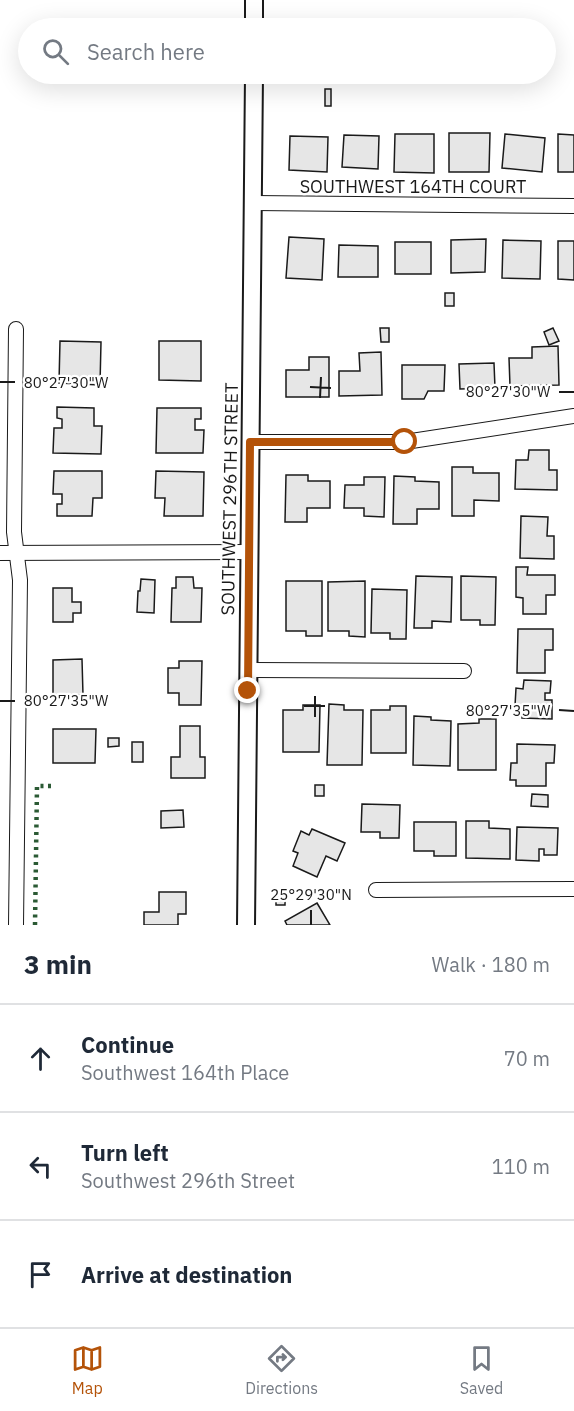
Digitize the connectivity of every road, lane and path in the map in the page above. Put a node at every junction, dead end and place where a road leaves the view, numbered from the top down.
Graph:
1 (254, 0) edge
2 (254, 18) edge
3 (254, 84) edge
4 (253, 203) junction
5 (574, 206) edge
6 (16, 329) dead end
7 (574, 416) edge
8 (250, 442) junction
9 (250, 552) junction
10 (0, 553) edge
11 (17, 553) junction
12 (248, 670) junction
13 (464, 671) dead end
14 (574, 889) edge
15 (376, 890) dead end
16 (16, 925) edge
17 (246, 925) edge

1 - 2 street
3 - 4 street, SOUTHWEST 296TH STREET
4 - 5 street, SOUTHWEST 164TH COURT
4 - 8 street, SOUTHWEST 296TH STREET
6 - 11 street
7 - 8 street
8 - 9 street, SOUTHWEST 296TH STREET
9 - 11 street
9 - 12 street, SOUTHWEST 296TH STREET
10 - 11 street
11 - 16 street
12 - 13 street
12 - 17 street, SOUTHWEST 296TH STREET
14 - 15 street

